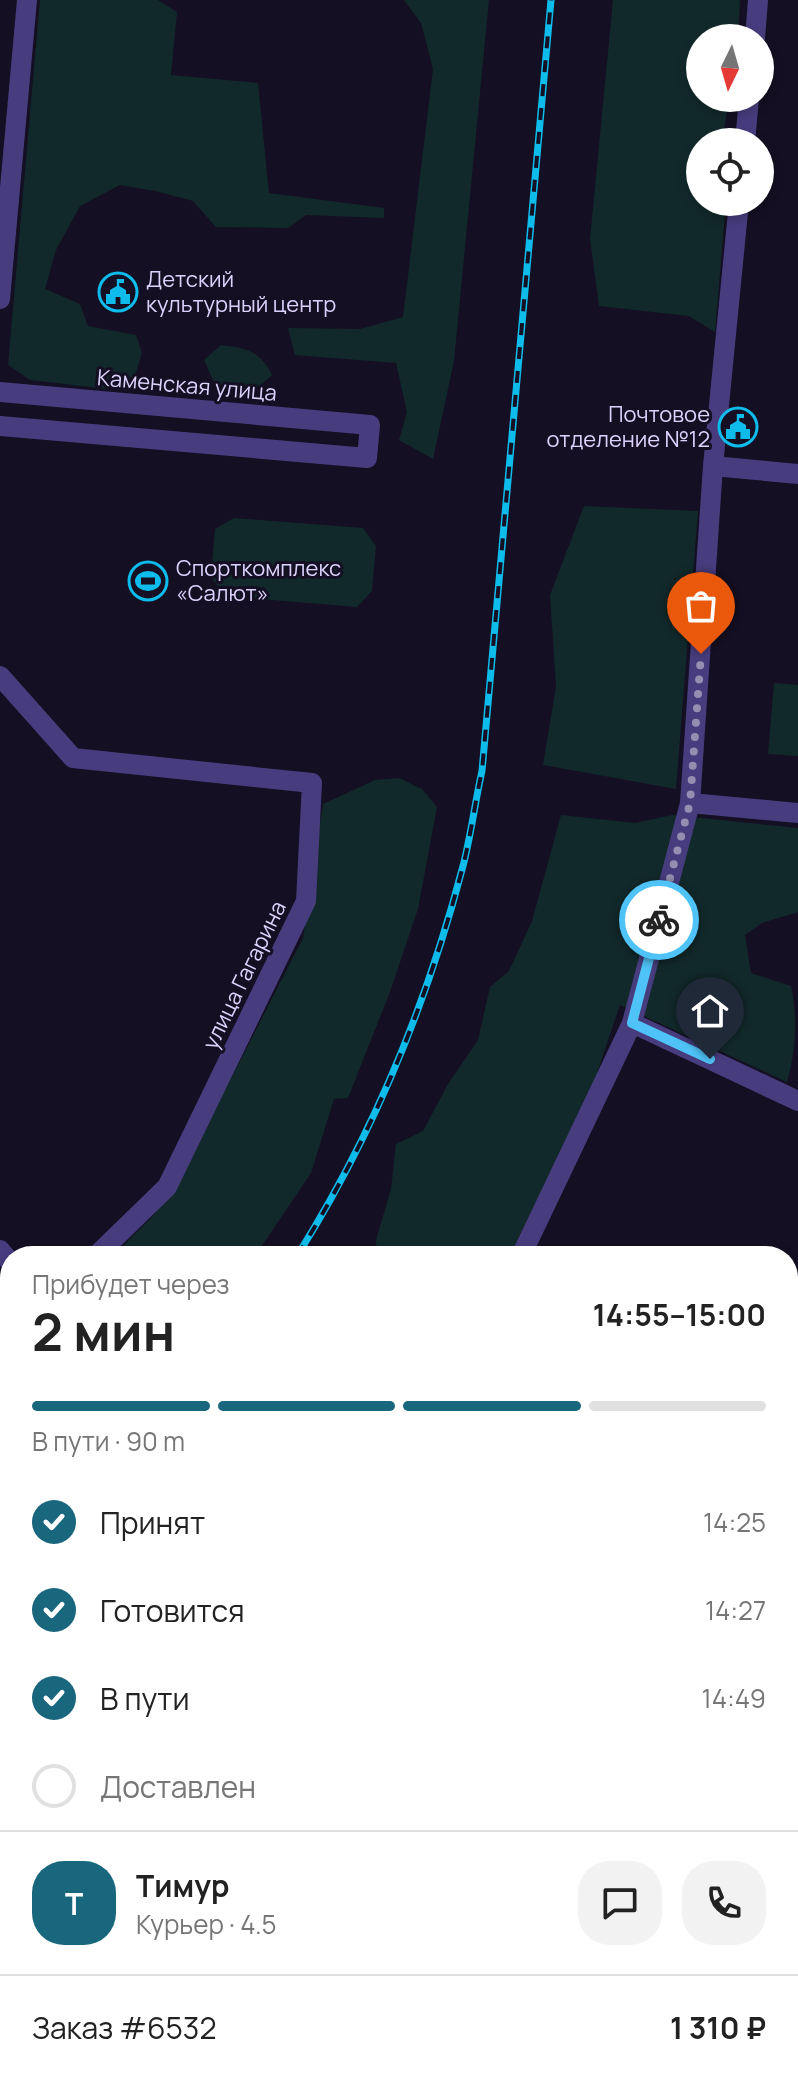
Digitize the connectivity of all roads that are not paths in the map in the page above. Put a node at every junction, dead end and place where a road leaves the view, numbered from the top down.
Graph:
1 (27, 0) edge
2 (758, 0) edge
3 (756, 24) edge
4 (738, 216) edge
5 (0, 299) edge
6 (0, 392) edge
7 (0, 426) edge
8 (713, 466) junction
9 (798, 474) edge
10 (0, 676) edge
11 (690, 803) junction
12 (798, 813) edge
13 (632, 1023) junction
14 (798, 1101) edge
15 (106, 1246) edge
16 (526, 1246) edge

1 - 5 street
2 - 3 street
4 - 8 street
6 - 7 street, Каменская улица
8 - 9 street
8 - 11 street
10 - 15 street, улица Гагарина
11 - 12 street
11 - 13 street
13 - 14 street
13 - 16 street

